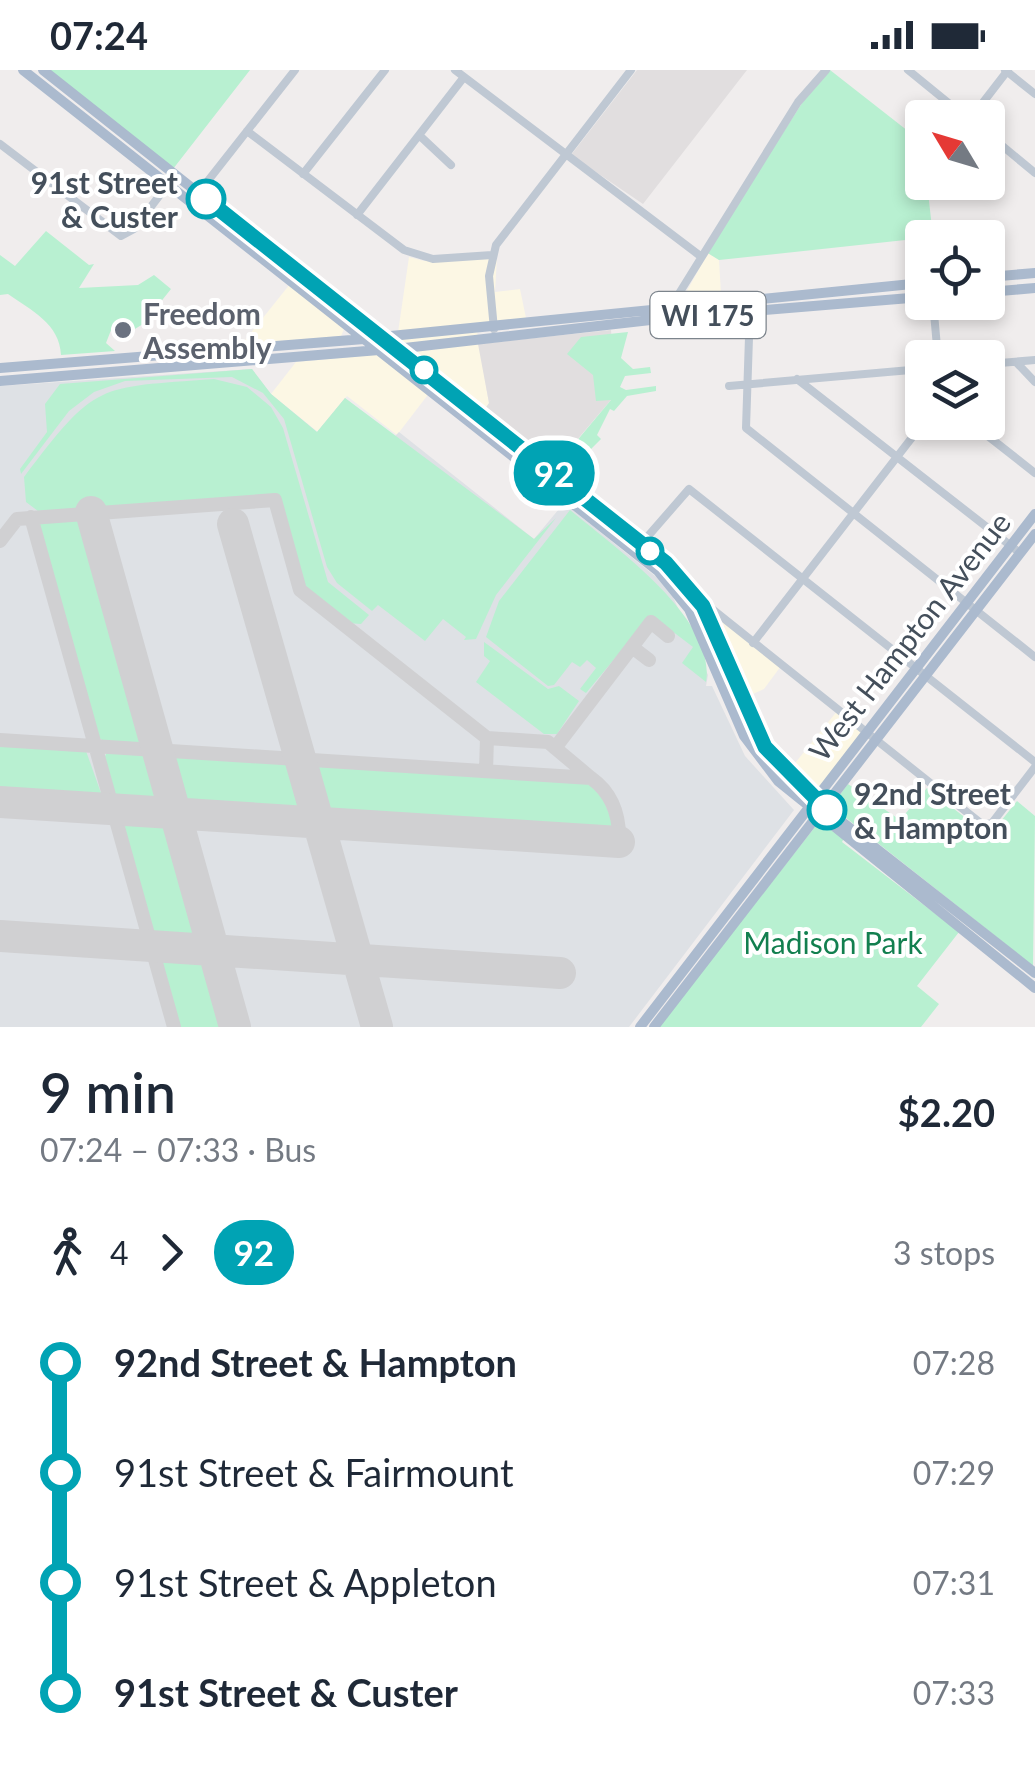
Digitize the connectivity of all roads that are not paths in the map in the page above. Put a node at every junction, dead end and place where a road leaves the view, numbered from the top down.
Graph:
1 (23, 70) edge
2 (43, 70) edge
3 (295, 70) edge
4 (385, 70) edge
5 (455, 70) edge
6 (632, 70) edge
7 (826, 70) edge
8 (908, 70) edge
9 (1007, 70) edge
10 (464, 77) junction
11 (1035, 94) edge
12 (946, 100) edge
13 (983, 100) edge
14 (248, 131) junction
15 (419, 134) junction
16 (1, 145) edge
17 (1005, 148) edge
18 (564, 156) junction
19 (451, 165) dead end
20 (1035, 173) edge
21 (304, 174) junction
22 (172, 180) junction
23 (195, 198) junction
24 (357, 215) junction
25 (492, 255) junction
26 (699, 255) junction
27 (1035, 273) edge
28 (1005, 276) edge
29 (905, 284) edge
30 (1035, 288) edge
31 (1005, 291) edge
32 (750, 298) junction
33 (905, 298) edge
34 (751, 312) junction
35 (669, 313) junction
36 (345, 325) junction
37 (446, 331) junction
38 (494, 332) junction
39 (381, 338) junction
40 (362, 339) junction
41 (340, 341) junction
42 (445, 344) junction
43 (425, 346) junction
44 (397, 349) junction
45 (377, 350) junction
46 (1035, 360) edge
47 (1016, 362) junction
48 (1005, 363) edge
49 (415, 364) junction
50 (0, 368) edge
51 (905, 370) edge
52 (797, 379) junction
53 (0, 381) edge
54 (1035, 382) edge
55 (746, 384) junction
56 (729, 386) dead end
57 (910, 440) edge
58 (993, 440) edge
59 (897, 457) junction
60 (1035, 473) edge
61 (853, 514) junction
62 (1035, 514) edge
63 (1035, 534) edge
64 (638, 548) junction
65 (1016, 549) junction
66 (804, 578) junction
67 (696, 597) junction
68 (971, 606) junction
69 (688, 609) junction
70 (709, 619) junction
71 (726, 623) junction
72 (752, 643) junction
73 (1035, 658) edge
74 (922, 671) junction
75 (871, 736) junction
76 (1035, 765) edge
77 (816, 807) junction
78 (1035, 973) edge
79 (1035, 988) edge
80 (640, 1027) edge
81 (654, 1027) edge

1 - 22 main road
2 - 22 main road
3 - 14 street
4 - 21 street
5 - 10 street
6 - 18 street
7 - 26 street
8 - 12 street
9 - 11 street
9 - 13 street
10 - 15 street
10 - 18 street
14 - 21 street
14 - 23 street
15 - 19 street
15 - 24 street
16 - 22 street
17 - 20 street
18 - 25 street
18 - 26 street
21 - 24 street
22 - 23 main road
23 - 36 main road
23 - 39 main road
24 - 25 street
25 - 38 street
26 - 35 street
27 - 28 main road
29 - 32 main road, WI 175
30 - 31 main road
32 - 34 street
32 - 35 main road, WI 175
33 - 34 main road, WI 175
34 - 35 main road, WI 175
34 - 55 street
35 - 38 main road, WI 175
36 - 40 main road
36 - 41 main road
37 - 38 main road, WI 175
37 - 39 main road, WI 175
37 - 42 main road
38 - 42 main road, WI 175
39 - 40 main road, WI 175
39 - 44 main road
40 - 41 main road, WI 175
40 - 45 main road
41 - 50 main road, WI 175
42 - 43 main road, WI 175
43 - 44 main road, WI 175
43 - 49 main road
44 - 45 main road, WI 175
44 - 49 main road
45 - 53 main road, WI 175
45 - 64 main road
46 - 47 street
47 - 48 street
47 - 54 street
49 - 64 main road
51 - 52 street
52 - 55 street
52 - 59 street
55 - 56 street
55 - 61 street
57 - 59 street
58 - 60 street
59 - 61 street
59 - 65 street
61 - 66 street
61 - 68 street
62 - 65 main road, West Hampton Avenue
63 - 65 main road, West Hampton Avenue
64 - 66 street
64 - 67 main road
64 - 69 main road
65 - 68 main road, West Hampton Avenue
66 - 72 street
66 - 74 street
67 - 70 main road
67 - 71 street
68 - 73 street
68 - 74 main road, West Hampton Avenue
69 - 70 main road
69 - 77 main road
70 - 71 street
70 - 77 main road
71 - 72 street
72 - 75 street
74 - 75 main road, West Hampton Avenue
74 - 76 street
75 - 76 street
75 - 77 main road, West Hampton Avenue
77 - 78 main road
77 - 79 main road
77 - 80 main road, West Hampton Avenue
77 - 81 main road, West Hampton Avenue

